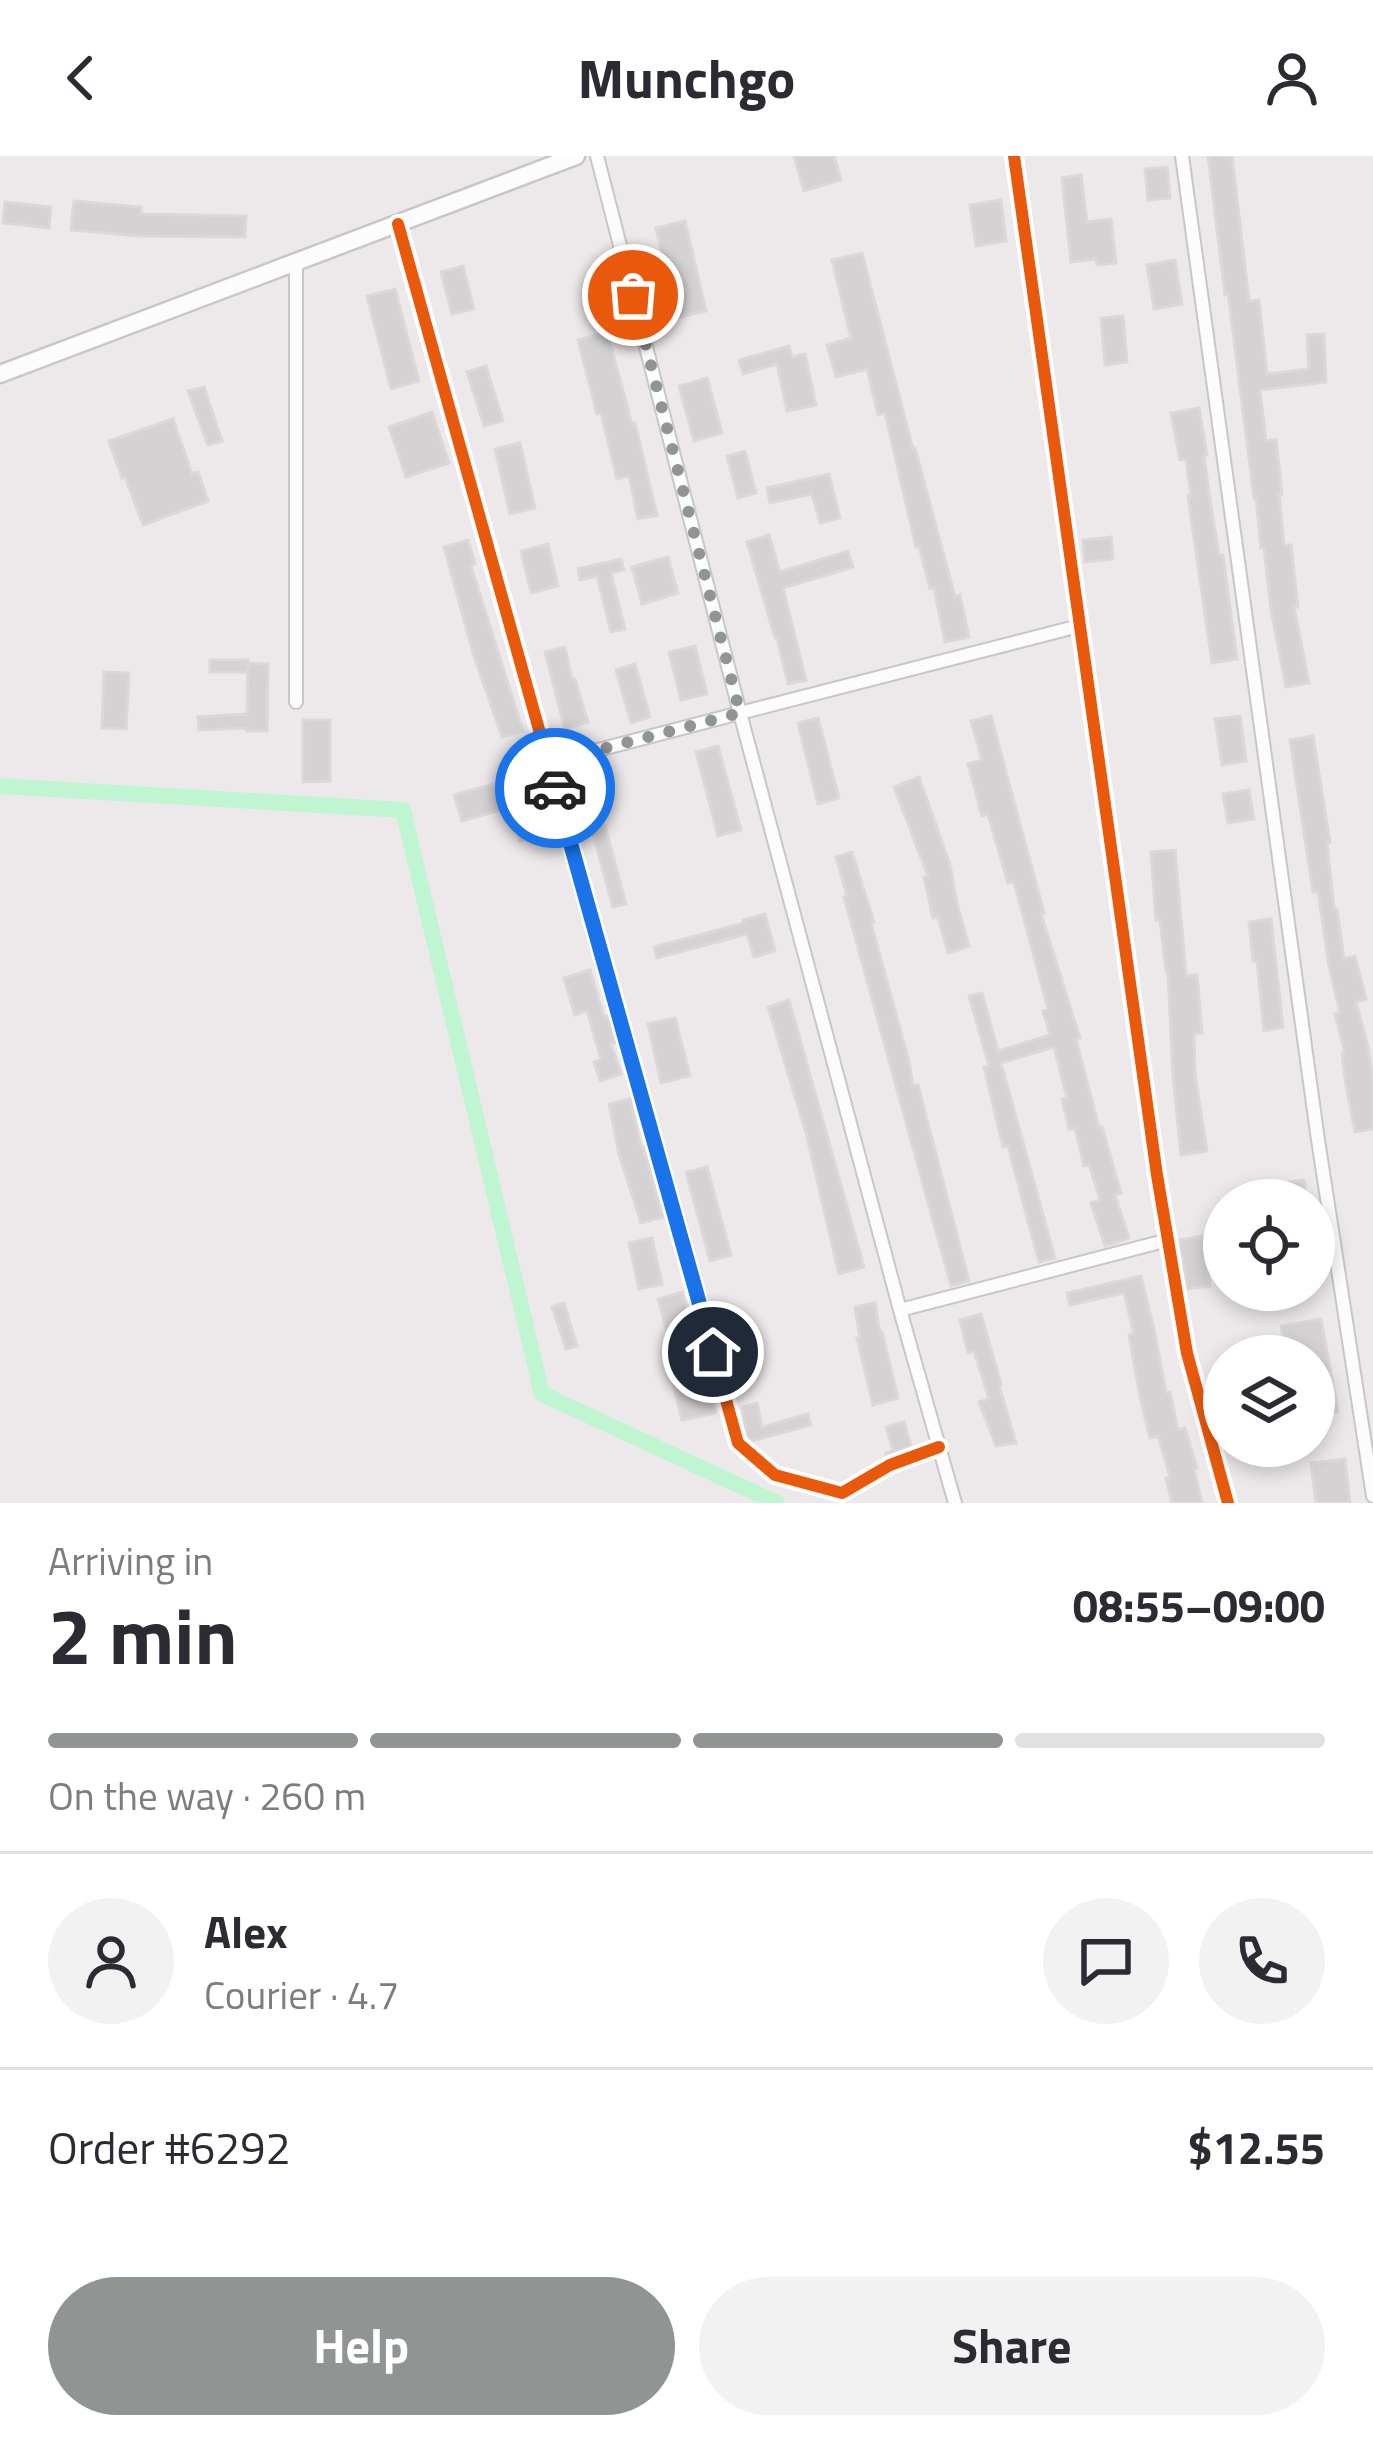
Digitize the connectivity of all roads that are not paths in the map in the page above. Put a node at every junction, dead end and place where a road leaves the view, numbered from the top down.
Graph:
1 (576, 156) edge
2 (597, 156) edge
3 (1014, 156) edge
4 (1181, 156) edge
5 (398, 224) junction
6 (296, 262) junction
7 (0, 374) edge
8 (1079, 626) junction
9 (296, 702) dead end
10 (740, 713) junction
11 (548, 763) junction
12 (1168, 1240) junction
13 (900, 1310) junction
14 (939, 1448) junction
15 (1373, 1496) edge
16 (955, 1503) edge
17 (1228, 1503) edge

1 - 5 street
2 - 10 street
3 - 8 street
4 - 15 street
5 - 6 street
5 - 11 street
6 - 7 street
6 - 9 street
8 - 10 street
8 - 12 street
10 - 11 street
10 - 13 street
11 - 14 street
12 - 13 street
12 - 17 street
13 - 14 street
14 - 16 street

